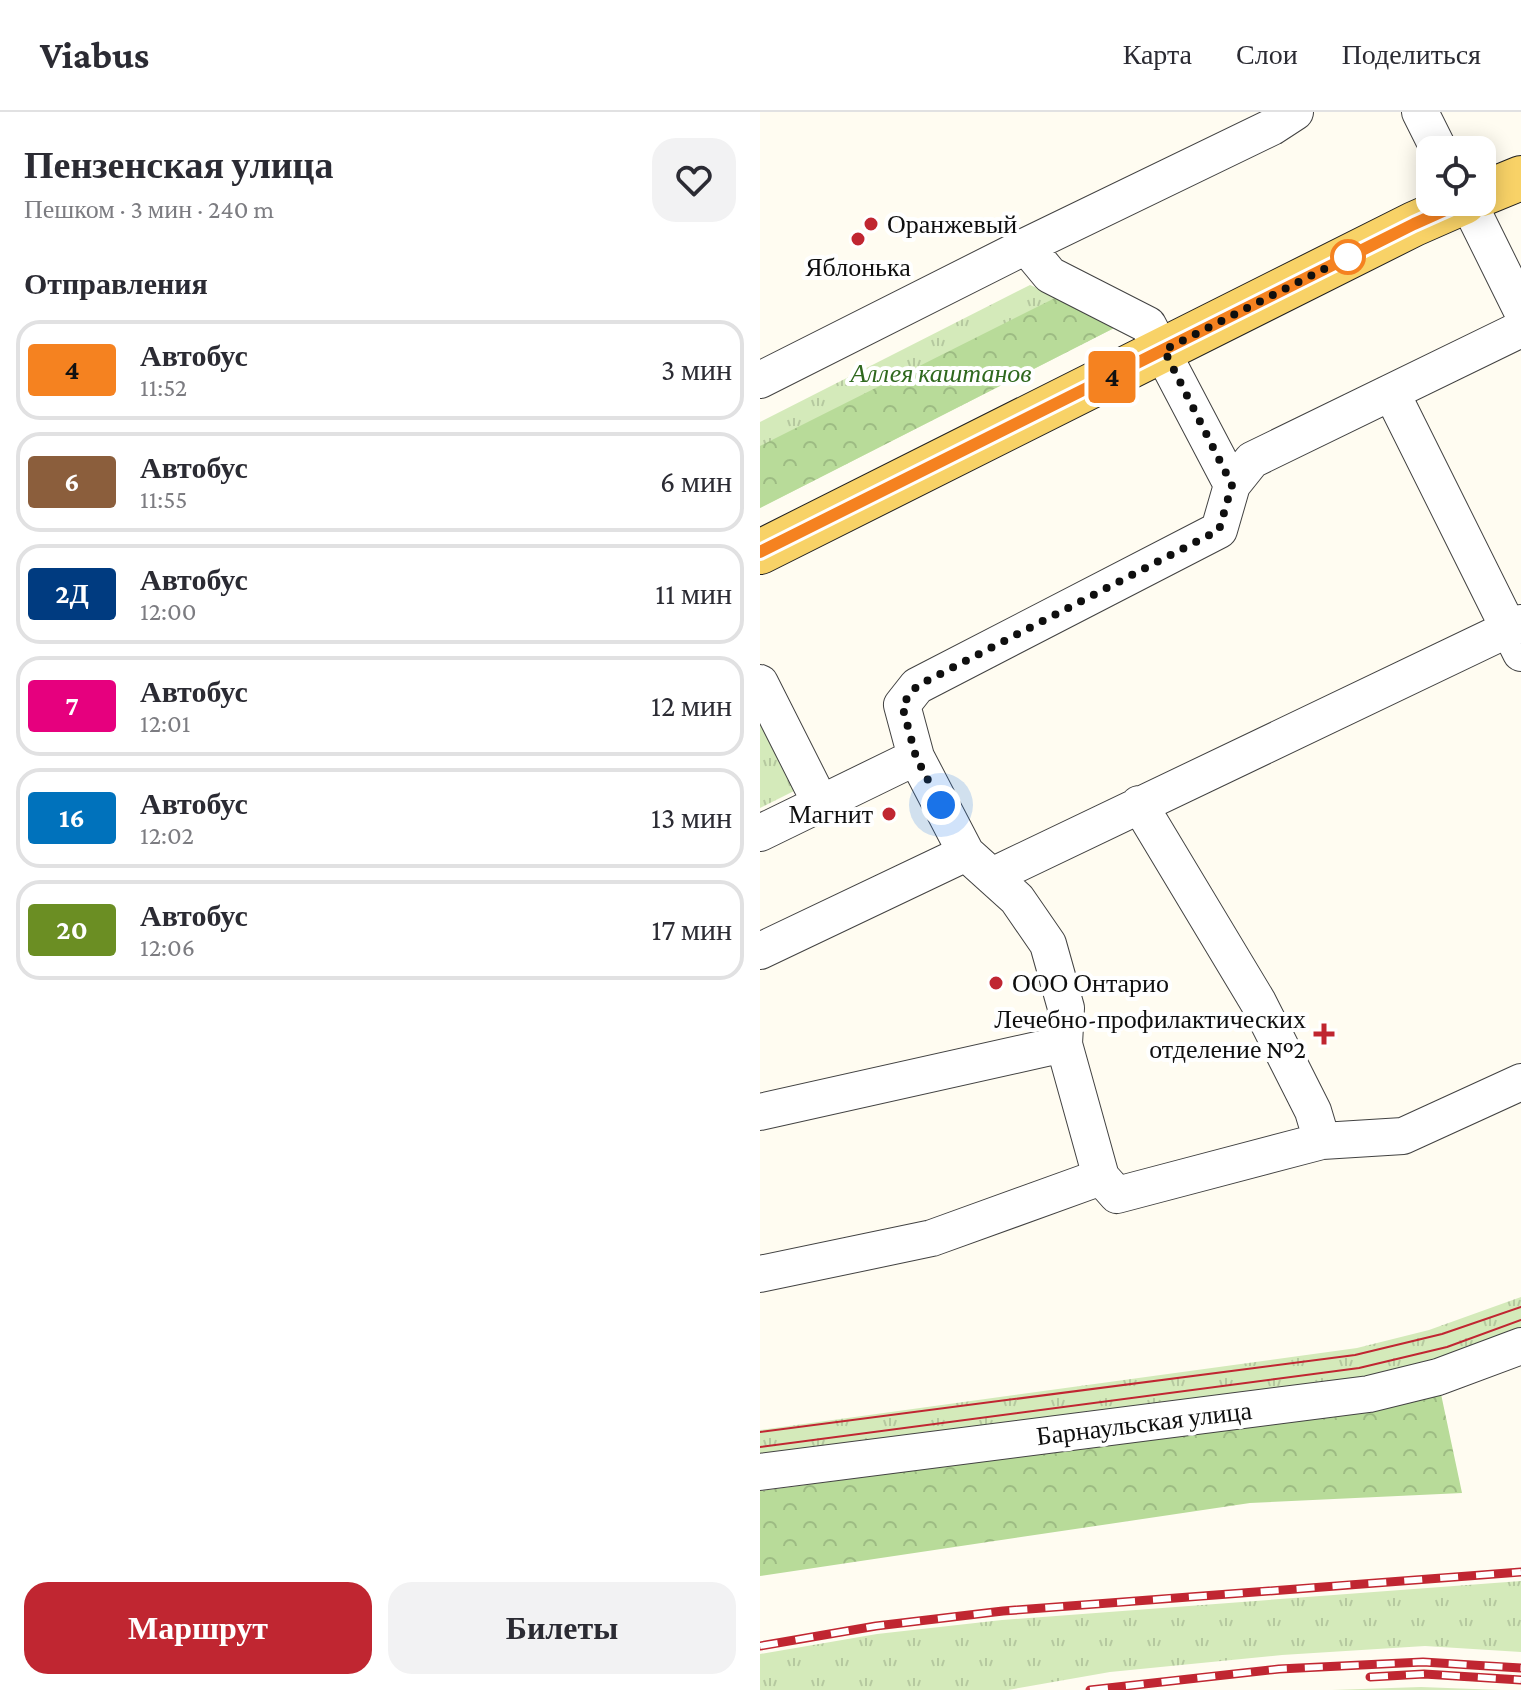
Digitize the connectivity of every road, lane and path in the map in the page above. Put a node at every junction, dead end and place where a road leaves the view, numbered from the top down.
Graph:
1 (1295, 112) edge
2 (1420, 112) edge
3 (1432, 136) edge
4 (1521, 178) edge
5 (1496, 188) edge
6 (1433, 216) edge
7 (1473, 216) edge
8 (1026, 246) junction
9 (1521, 309) edge
10 (1521, 329) edge
11 (1164, 350) junction
12 (760, 380) edge
13 (1392, 394) junction
14 (1232, 485) junction
15 (760, 552) edge
16 (1517, 635) edge
17 (760, 683) edge
18 (916, 757) junction
19 (821, 804) junction
20 (1139, 804) junction
21 (760, 833) edge
22 (979, 864) junction
23 (760, 951) edge
24 (1064, 1044) junction
25 (1521, 1082) edge
26 (760, 1112) edge
27 (1322, 1141) junction
28 (1101, 1177) junction
29 (760, 1274) edge
30 (1521, 1346) edge
31 (760, 1472) edge

1 - 8 street
2 - 3 street
4 - 5 main road
6 - 11 main road
7 - 9 street
8 - 11 street
8 - 12 street
10 - 13 street
11 - 14 street
11 - 15 main road
13 - 14 street
13 - 16 street
14 - 18 street
16 - 20 street
17 - 19 street
18 - 19 street
18 - 22 street
19 - 21 street
20 - 22 street
20 - 27 street
22 - 23 street
22 - 24 street
24 - 26 street
24 - 28 street
25 - 27 street
27 - 28 street
28 - 29 street
30 - 31 street, Барнаульская улица

